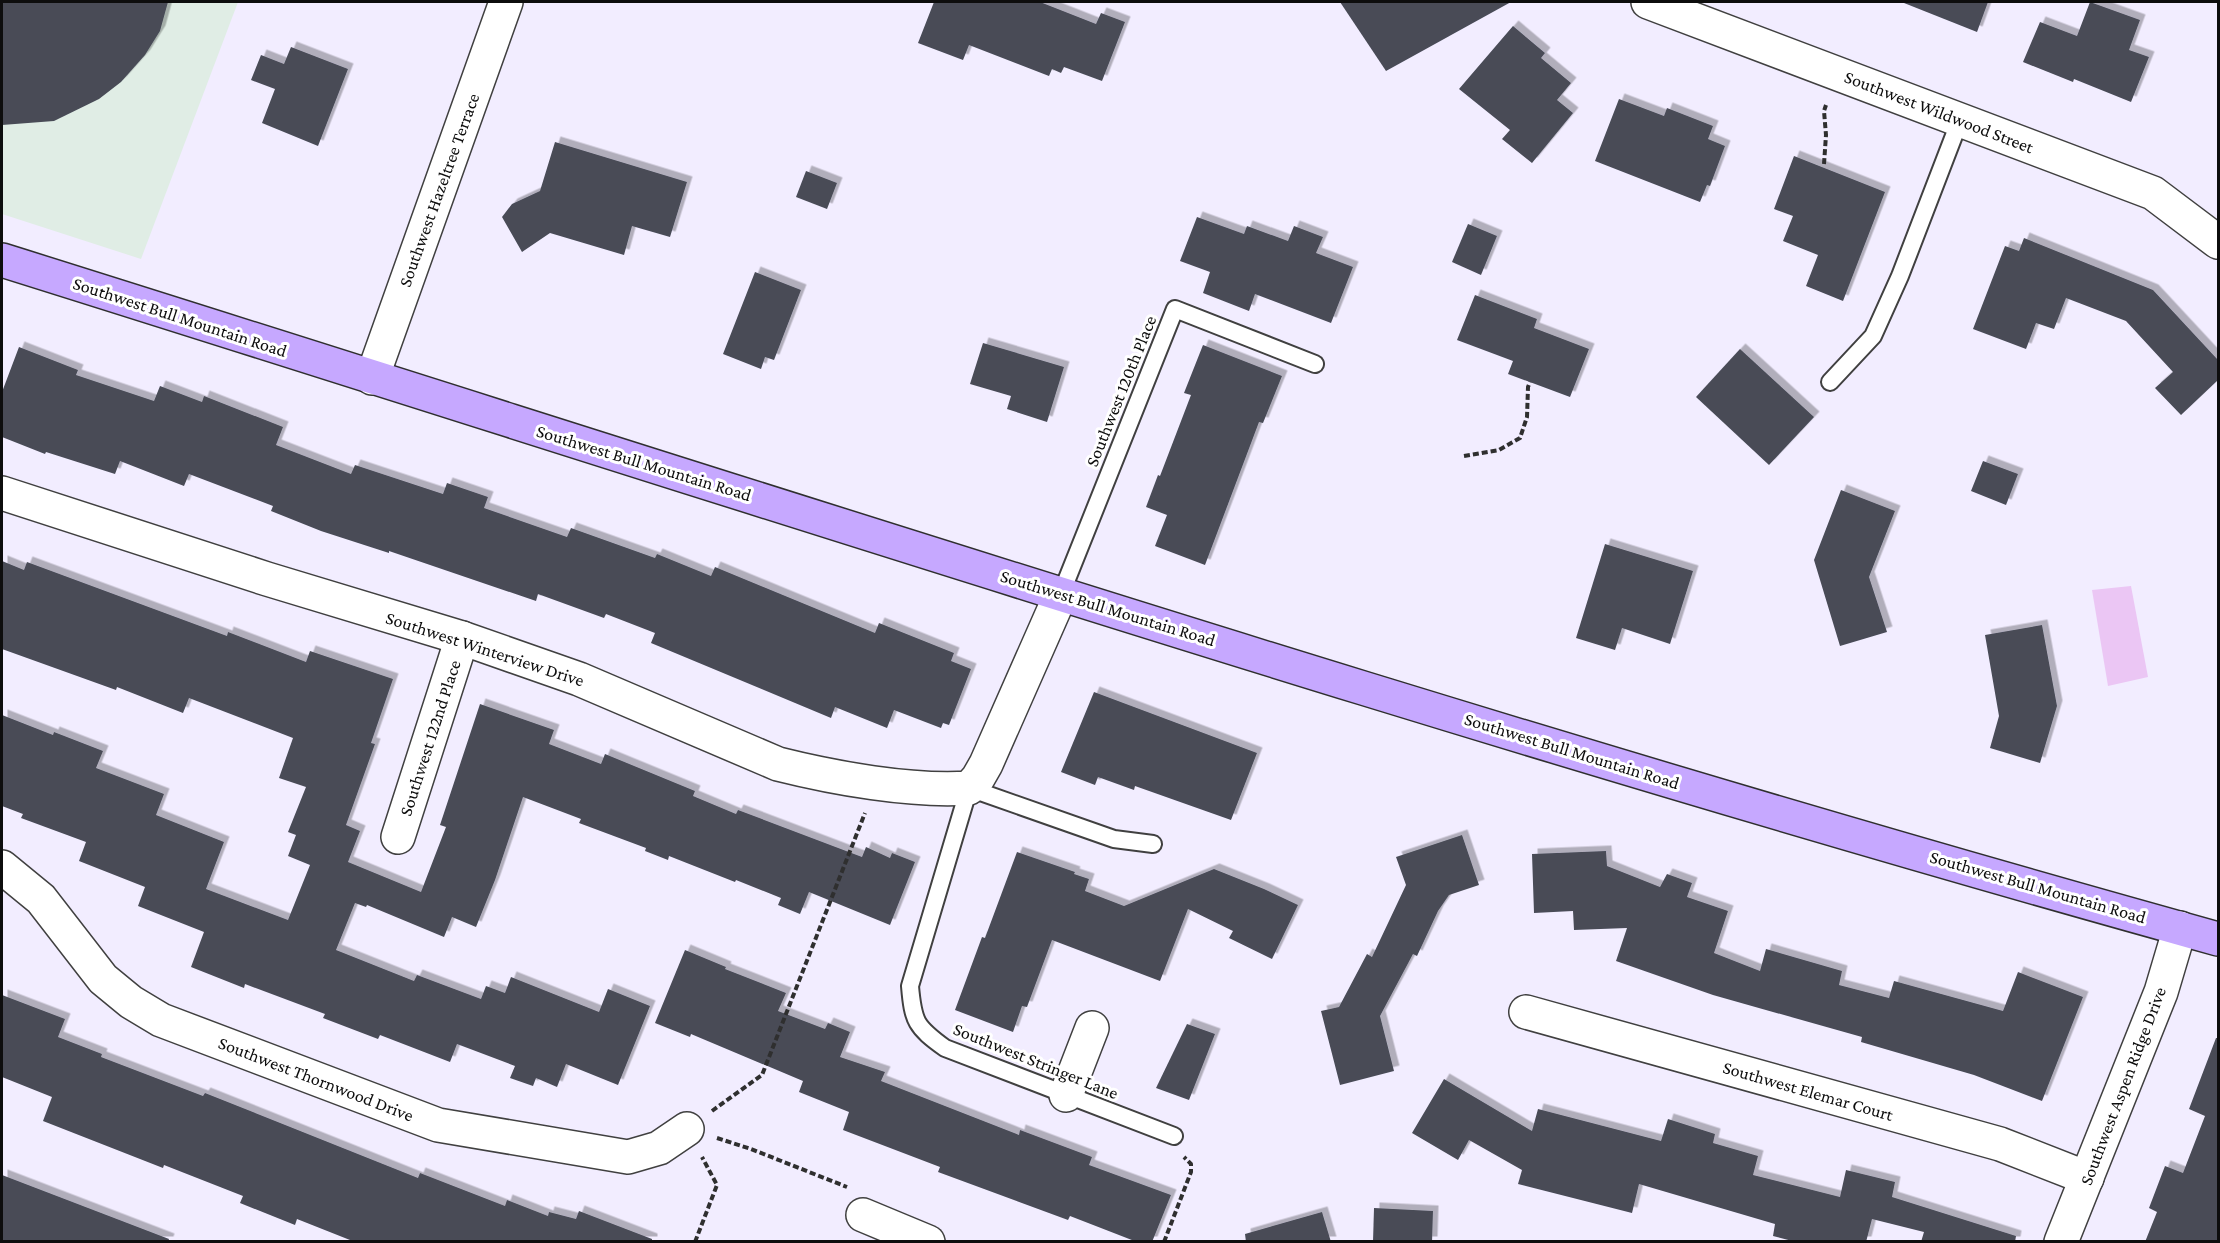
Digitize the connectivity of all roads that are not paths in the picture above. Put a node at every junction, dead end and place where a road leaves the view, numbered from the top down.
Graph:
1 (506, 2) edge
2 (1648, 2) edge
3 (1960, 120) junction
4 (2218, 242) edge
5 (2, 260) edge
6 (1315, 364) dead end
7 (372, 378) junction
8 (1830, 382) dead end
9 (2, 494) edge
10 (1061, 594) junction
11 (462, 638) junction
12 (969, 788) junction
13 (398, 837) dead end
14 (1153, 844) dead end
15 (2, 867) edge
16 (2180, 928) junction
17 (2218, 939) edge
18 (1526, 1012) dead end
19 (1092, 1028) dead end
20 (1066, 1095) junction
21 (687, 1129) road end
22 (1174, 1136) road end
23 (2087, 1178) junction
24 (863, 1215) dead end
25 (928, 1242) edge
26 (2061, 1242) edge

1 - 7 street, Southwest Hazeltree Terrace
2 - 3 street, Southwest Wildwood Street
3 - 4 street, Southwest Wildwood Street
3 - 8 lane
5 - 7 main road, Southwest Bull Mountain Road
6 - 10 lane, Southwest 120th Place
7 - 10 main road, Southwest Bull Mountain Road
9 - 11 street, Southwest Winterview Drive
10 - 12 street
10 - 16 main road, Southwest Bull Mountain Road
11 - 12 street, Southwest Winterview Drive
11 - 13 street, Southwest 122nd Place
12 - 14 lane
12 - 20 lane, Southwest Stringer Lane
15 - 21 street, Southwest Thornwood Drive
16 - 17 main road, Southwest Bull Mountain Road
16 - 23 street, Southwest Aspen Ridge Drive
18 - 23 street, Southwest Elemar Court
19 - 20 street
20 - 22 lane, Southwest Stringer Lane
23 - 26 street, Southwest Aspen Ridge Drive
24 - 25 street

